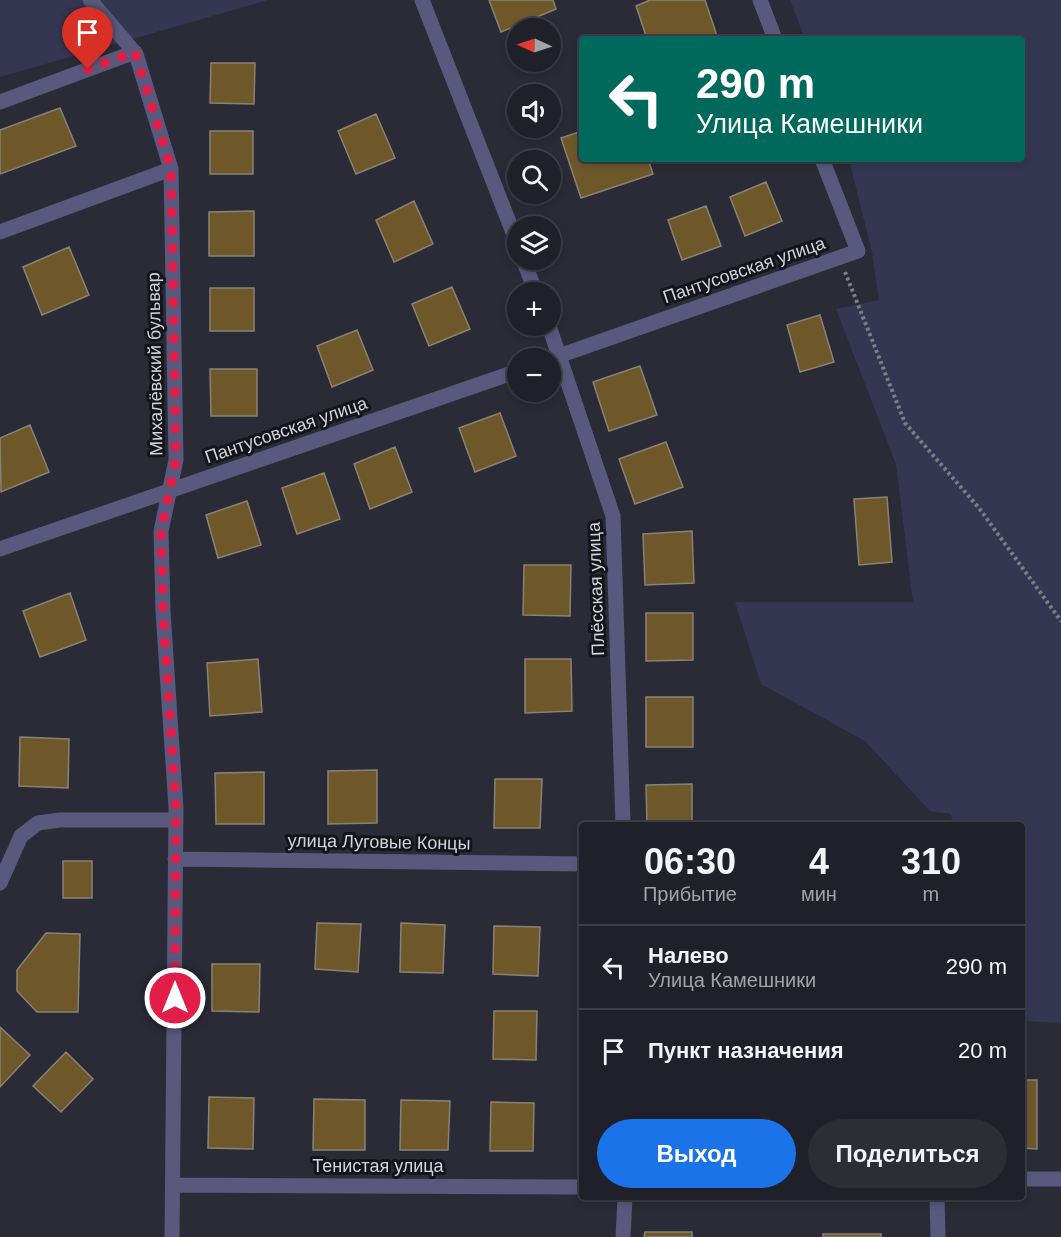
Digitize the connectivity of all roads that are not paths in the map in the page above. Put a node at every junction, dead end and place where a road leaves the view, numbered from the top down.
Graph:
1 (90, 0) edge
2 (422, 0) edge
3 (760, 0) edge
4 (774, 36) edge
5 (135, 52) junction
6 (0, 102) edge
7 (823, 162) edge
8 (171, 169) junction
9 (507, 216) edge
10 (0, 232) edge
11 (561, 356) edge
12 (561, 372) edge
13 (507, 375) edge
14 (170, 490) junction
15 (0, 549) edge
16 (176, 820) junction
17 (623, 822) edge
18 (175, 859) junction
19 (579, 864) edge
20 (0, 883) edge
21 (1025, 1179) edge
22 (1061, 1179) edge
23 (174, 1185) junction
24 (579, 1187) edge
25 (625, 1200) edge
26 (937, 1200) edge
27 (172, 1237) edge
28 (623, 1237) edge
29 (938, 1237) edge

1 - 5 street, Михалёвский бульвар
2 - 9 street
3 - 4 street
5 - 6 street
5 - 8 street, Михалёвский бульвар
7 - 11 street, Пантусовская улица
8 - 10 street
8 - 14 street, Михалёвский бульвар
12 - 17 street, Плёсская улица
13 - 14 street, Пантусовская улица
14 - 15 street, Пантусовская улица
14 - 16 street, Михалёвский бульвар
16 - 18 street, Михалёвский бульвар
16 - 20 street
18 - 19 street, улица Луговые Концы
18 - 23 street, Михалёвский бульвар
21 - 22 street
23 - 24 street, Тенистая улица
23 - 27 street, Михалёвский бульвар
25 - 28 street
26 - 29 street

